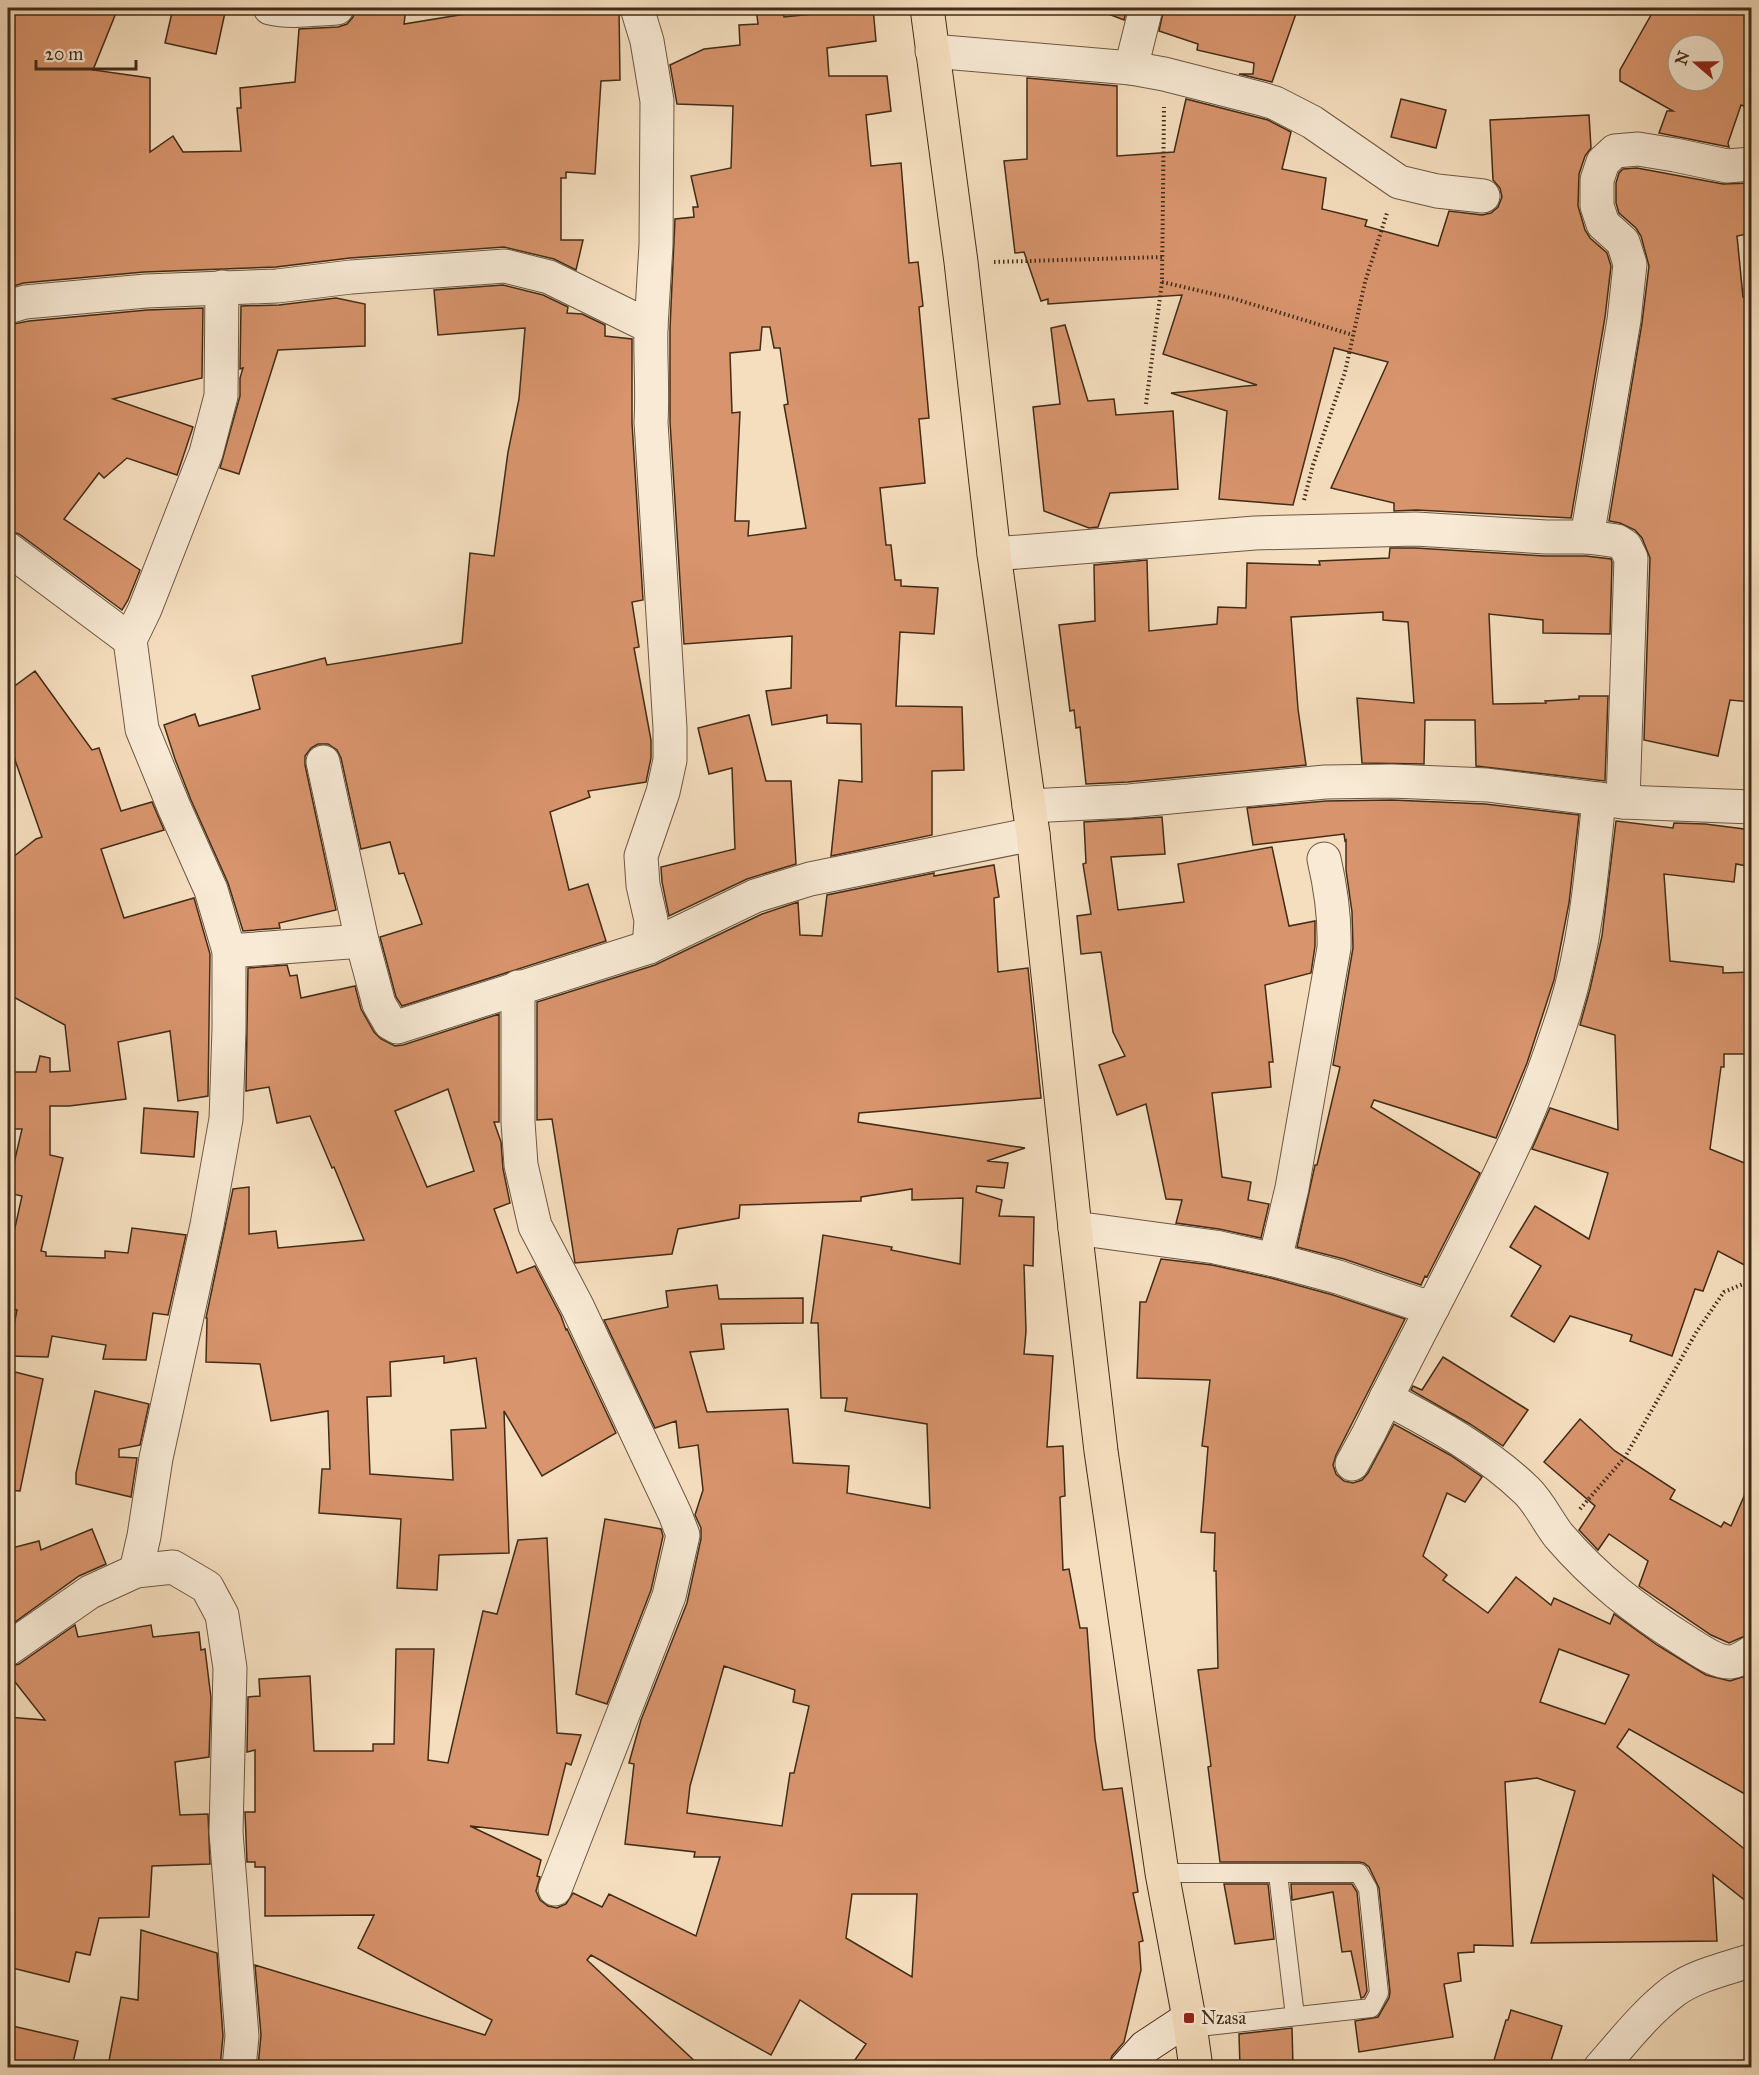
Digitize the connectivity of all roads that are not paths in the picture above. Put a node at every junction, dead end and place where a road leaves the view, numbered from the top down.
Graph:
1 (270, 8) edge
2 (336, 8) edge
3 (637, 8) edge
4 (927, 8) edge
5 (1146, 8) edge
6 (932, 51) junction
7 (1131, 68) junction
8 (1752, 164) edge
9 (1483, 196) dead end
10 (222, 287) junction
11 (8, 307) edge
12 (651, 327) junction
13 (1587, 537) junction
14 (8, 549) edge
15 (994, 554) junction
16 (130, 640) junction
17 (323, 762) dead end
18 (1611, 801) junction
19 (1752, 807) edge
20 (1031, 820) junction
21 (1324, 859) dead end
22 (362, 941) junction
23 (649, 946) junction
24 (229, 951) junction
25 (518, 987) junction
26 (1075, 1227) junction
27 (1275, 1260) junction
28 (1433, 1307) junction
29 (1386, 1398) junction
30 (1352, 1464) dead end
31 (136, 1571) junction
32 (8, 1649) edge
33 (1752, 1652) edge
34 (1162, 1873) junction
35 (1278, 1874) junction
36 (555, 1889) dead end
37 (1752, 1960) edge
38 (1295, 2016) junction
39 (1190, 2023) junction
40 (239, 2067) edge
41 (1126, 2067) edge
42 (1196, 2067) edge
43 (1600, 2067) edge

1 - 2 street
3 - 12 street
4 - 6 main road
5 - 7 street
6 - 7 street
6 - 15 main road
7 - 9 street
8 - 13 street
10 - 11 street
10 - 12 street
10 - 16 street
12 - 23 street
13 - 15 street
13 - 18 street
14 - 16 street
15 - 20 main road
16 - 24 street
17 - 22 street
18 - 19 street
18 - 20 street
18 - 28 street
20 - 23 street
20 - 26 main road
21 - 27 street
22 - 24 street
22 - 25 street
23 - 25 street
24 - 31 street
25 - 36 street
26 - 27 street
26 - 34 main road
27 - 28 street
28 - 29 street
29 - 30 street
29 - 33 street
31 - 32 street
31 - 40 street
34 - 35 lane
34 - 39 main road
35 - 38 lane
35 - 38 lane
37 - 43 street
38 - 39 lane
39 - 41 street
39 - 42 main road

